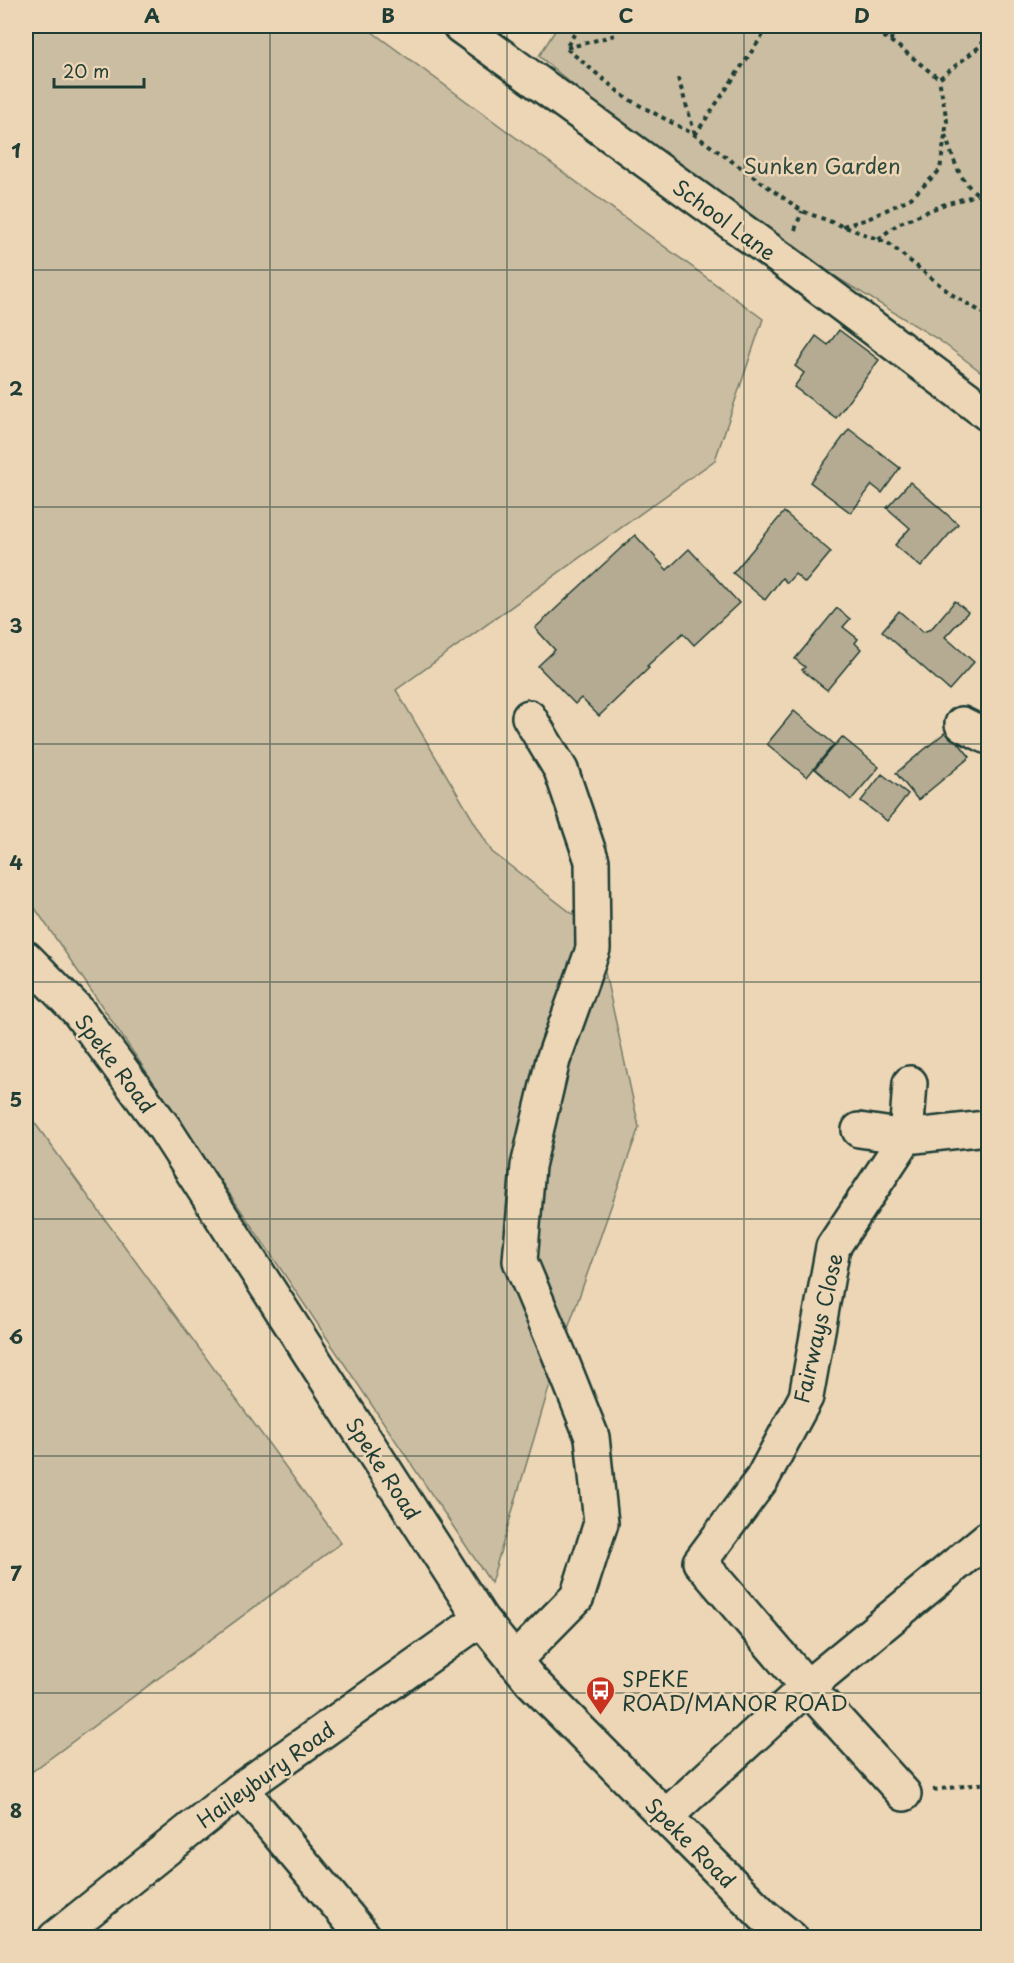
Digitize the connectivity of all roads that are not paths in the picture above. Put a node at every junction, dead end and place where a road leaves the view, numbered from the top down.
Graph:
1 (460, 26) edge
2 (988, 414) edge
3 (529, 717) dead end
4 (26, 958) edge
5 (910, 1083) dead end
6 (987, 1128) dead end
7 (859, 1130) dead end
8 (906, 1137) junction
9 (988, 1538) edge
10 (481, 1619) junction
11 (514, 1661) junction
12 (807, 1687) junction
13 (241, 1789) junction
14 (904, 1794) road end
15 (665, 1817) junction
16 (54, 1938) edge
17 (365, 1938) edge
18 (791, 1938) edge

1 - 2 street, School Lane
3 - 11 street
4 - 10 street, Speke Road
5 - 8 street, Fairways Close
6 - 8 street
7 - 8 street
8 - 12 street, Fairways Close
9 - 12 street
10 - 11 street, Speke Road
10 - 13 street, Haileybury Road
11 - 15 street, Speke Road
12 - 14 street
12 - 15 street
13 - 16 street, Haileybury Road
13 - 17 street
15 - 18 street, Speke Road

